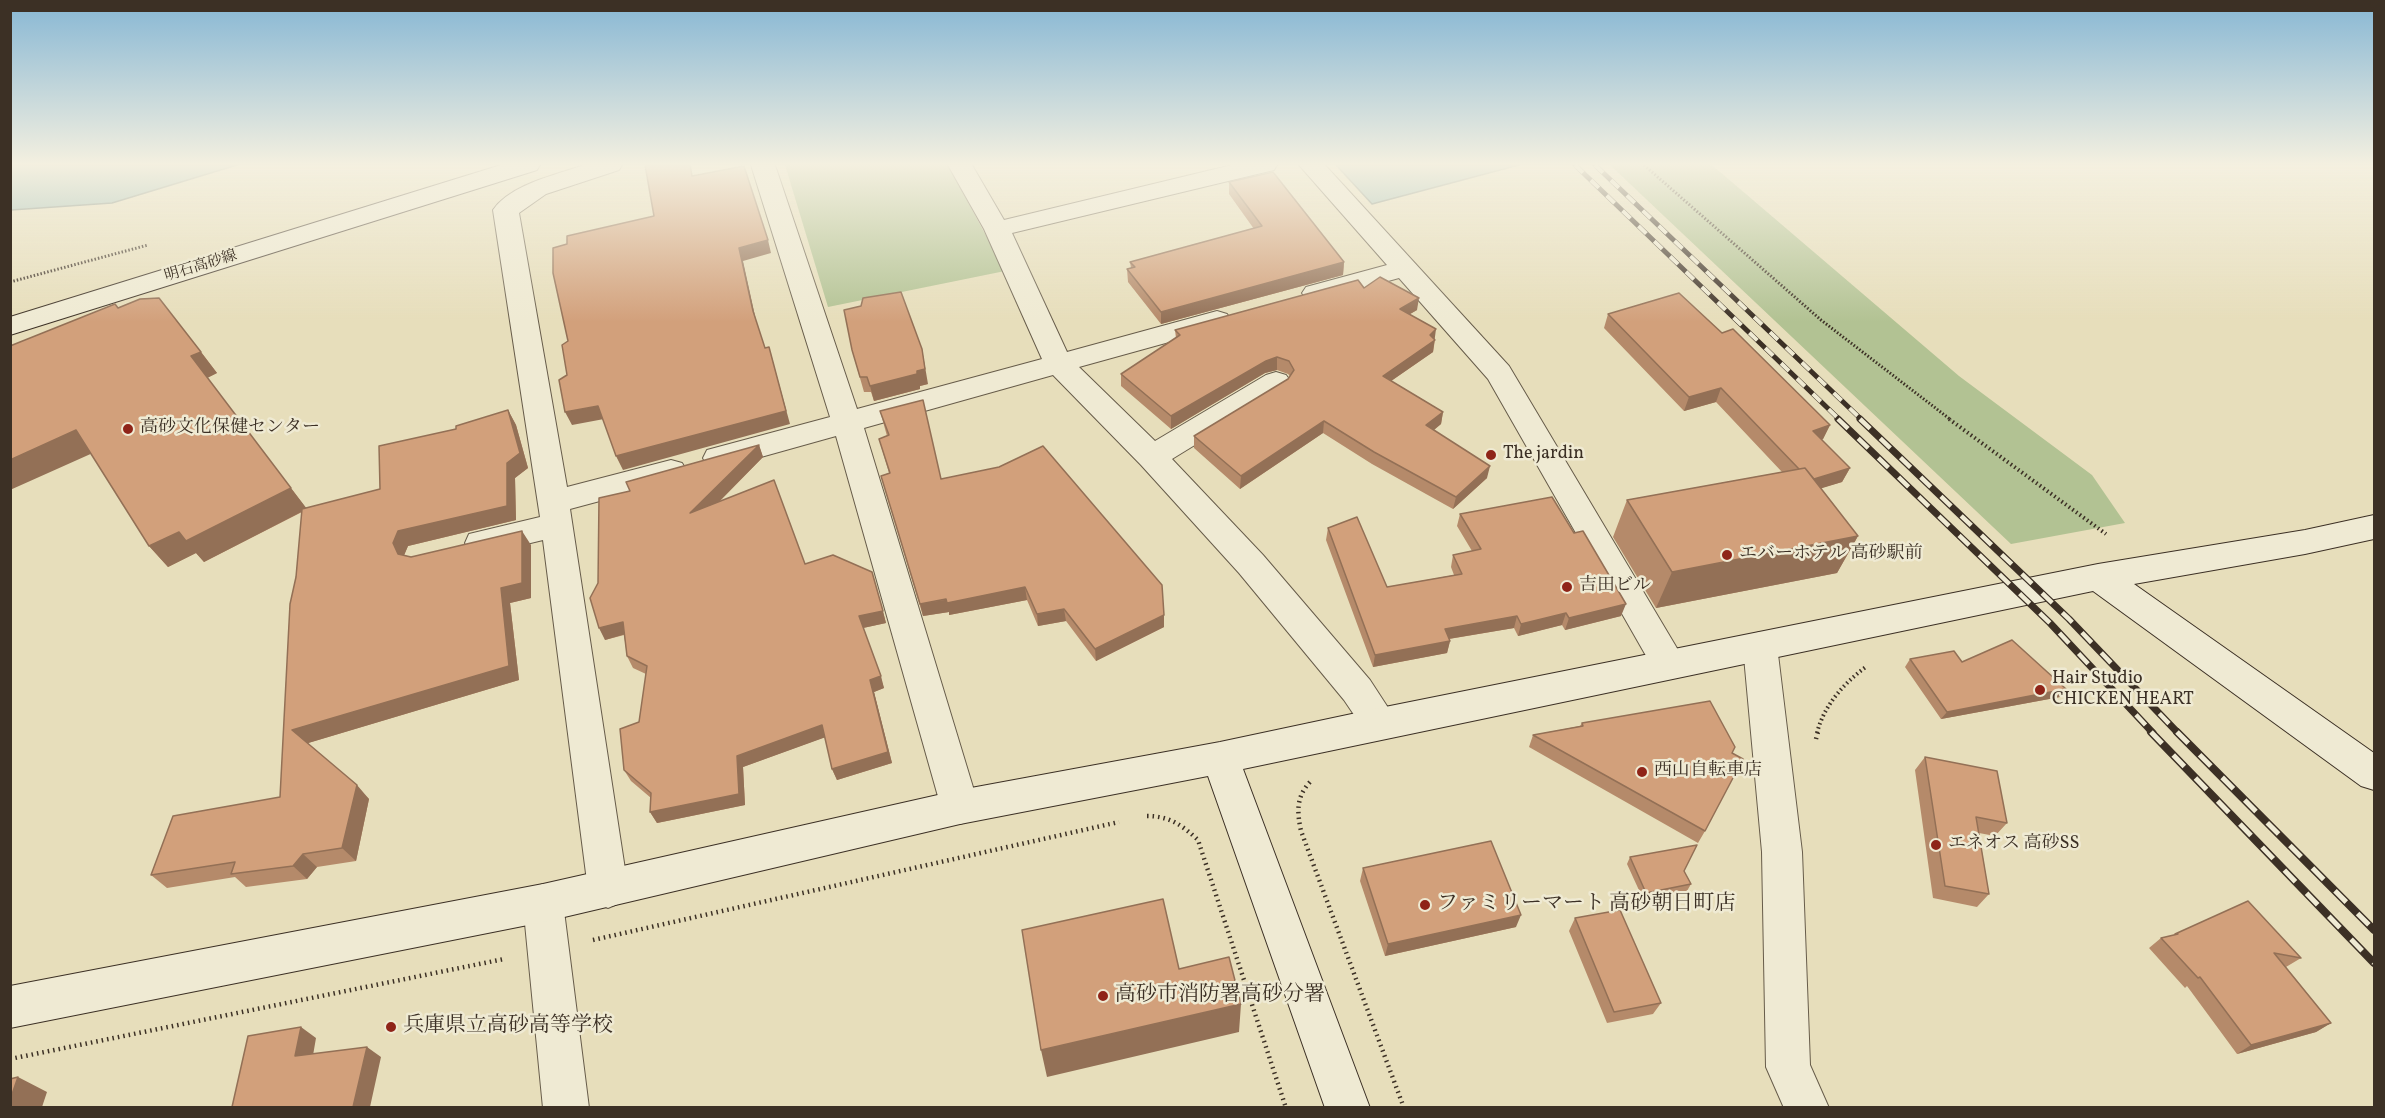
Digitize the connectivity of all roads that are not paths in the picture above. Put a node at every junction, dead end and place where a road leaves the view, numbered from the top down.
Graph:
1 (360, 217) edge
2 (507, 217) edge
3 (781, 217) edge
4 (990, 217) edge
5 (1047, 217) edge
6 (1359, 217) edge
7 (997, 229) junction
8 (1406, 268) junction
9 (1294, 299) edge
10 (1238, 314) edge
11 (10, 326) edge
12 (1058, 363) junction
13 (1276, 382) dead end
14 (847, 423) junction
15 (1152, 457) junction
16 (556, 514) junction
17 (2374, 527) edge
18 (455, 549) edge
19 (2098, 578) junction
20 (1760, 646) junction
21 (1669, 665) junction
22 (1380, 723) junction
23 (1220, 758) junction
24 (2374, 774) edge
25 (960, 807) junction
26 (608, 890) junction
27 (543, 903) junction
28 (10, 1007) edge
29 (566, 1107) edge
30 (1348, 1107) edge
31 (1807, 1107) edge

1 - 11 street, 明石高砂線
2 - 16 street
3 - 14 street
4 - 7 street
5 - 7 street
6 - 8 street
7 - 12 street
8 - 9 street
8 - 21 street
10 - 12 street
12 - 14 street
12 - 15 street
13 - 15 street
14 - 16 street
14 - 25 street
15 - 22 street
16 - 18 street
16 - 26 street
17 - 19 street
19 - 20 street
19 - 24 street
20 - 21 street
20 - 31 street
21 - 22 street
22 - 23 street
23 - 25 street
23 - 30 street
25 - 26 street
26 - 27 street
27 - 28 street
27 - 29 street

